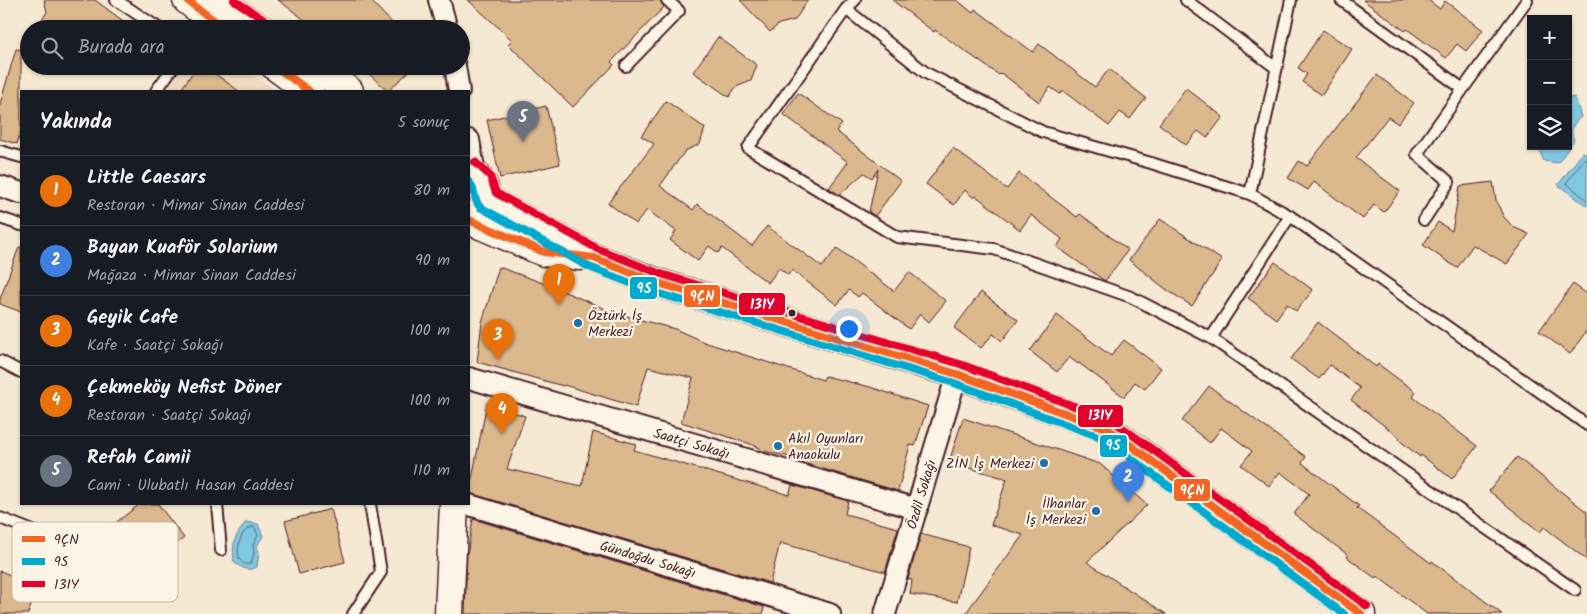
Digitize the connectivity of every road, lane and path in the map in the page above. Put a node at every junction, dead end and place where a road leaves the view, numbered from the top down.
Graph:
1 (116, 0) edge
2 (187, 0) edge
3 (216, 0) edge
4 (424, 0) edge
5 (667, 0) edge
6 (855, 0) edge
7 (1186, 0) edge
8 (1291, 0) edge
9 (1341, 0) edge
10 (1527, 0) edge
11 (846, 9) junction
12 (443, 15) edge
13 (146, 20) edge
14 (213, 20) edge
15 (246, 20) edge
16 (626, 66) dead end
17 (1276, 68) junction
18 (168, 75) edge
19 (287, 75) edge
20 (327, 75) edge
21 (457, 75) edge
22 (1463, 88) junction
23 (157, 90) edge
24 (308, 90) edge
25 (348, 90) edge
26 (460, 90) edge
27 (0, 151) edge
28 (470, 151) edge
29 (20, 158) edge
30 (472, 172) edge
31 (0, 186) edge
32 (20, 192) edge
33 (1250, 194) junction
34 (486, 199) junction
35 (1290, 216) junction
36 (0, 218) edge
37 (470, 219) edge
38 (470, 220) edge
39 (1424, 220) dead end
40 (20, 225) edge
41 (594, 258) junction
42 (1211, 338) junction
43 (0, 361) edge
44 (20, 371) edge
45 (957, 374) junction
46 (470, 378) edge
47 (1585, 420) edge
48 (217, 505) edge
49 (370, 505) edge
50 (454, 505) edge
51 (469, 505) edge
52 (916, 509) junction
53 (0, 518) edge
54 (12, 523) edge
55 (221, 550) dead end
56 (1574, 590) dead end
57 (774, 606) edge
58 (353, 614) edge
59 (449, 614) edge
60 (830, 614) edge
61 (885, 614) edge
62 (1361, 614) edge

1 - 13 lane
2 - 14 main road
3 - 15 main road
4 - 12 street
5 - 16 lane
6 - 11 lane
7 - 17 lane
8 - 17 lane
9 - 22 lane
10 - 22 lane
11 - 33 lane
11 - 42 lane
17 - 33 lane
18 - 23 lane
19 - 24 main road
20 - 25 main road
21 - 26 street
22 - 39 lane
27 - 29 lane
28 - 30 street
30 - 34 main road
31 - 32 street
33 - 35 lane
34 - 37 main road
34 - 41 main road
35 - 42 lane
35 - 47 lane
36 - 40 lane
38 - 41 main road
41 - 45 main road
42 - 56 lane
43 - 44 lane
45 - 52 street, Özdil Sokağı
45 - 62 main road
46 - 52 street, Saatçi Sokağı
48 - 55 lane
49 - 58 lane
50 - 59 main road
51 - 57 street, Gündoğdu Sokağı
52 - 61 street, Özdil Sokağı
53 - 54 lane
57 - 60 street, Gündoğdu Sokağı

